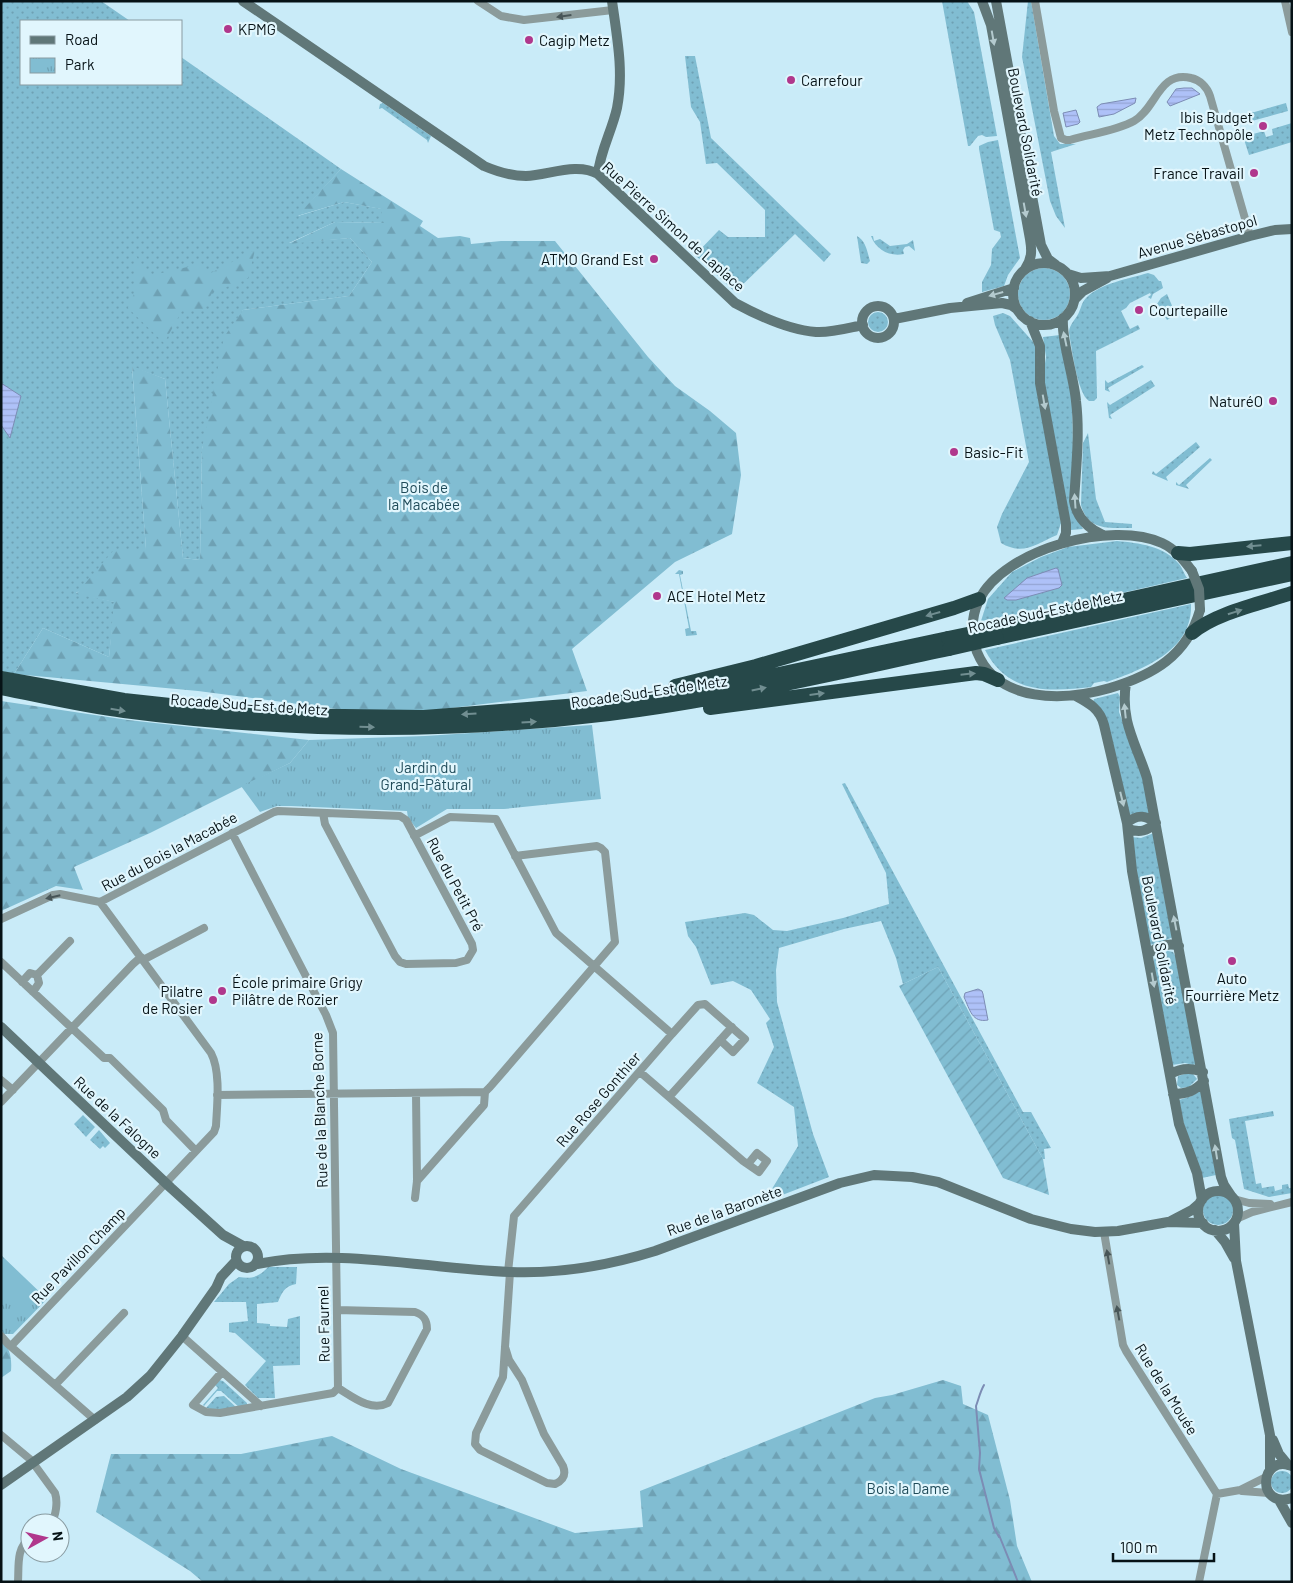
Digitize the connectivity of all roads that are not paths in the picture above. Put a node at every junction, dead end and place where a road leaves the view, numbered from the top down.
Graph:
1 (243, 1) edge
2 (478, 1) edge
3 (982, 1) edge
4 (996, 1) edge
5 (1036, 1) edge
6 (1288, 5) edge
7 (612, 6) edge
8 (1292, 32) edge
9 (604, 144) junction
10 (585, 169) junction
11 (598, 174) junction
12 (1292, 229) edge
13 (1250, 236) junction
14 (1056, 265) junction
15 (1025, 269) junction
16 (1068, 274) junction
17 (1110, 276) junction
18 (1014, 288) junction
19 (1075, 299) junction
20 (950, 308) junction
21 (1018, 310) junction
22 (1064, 318) junction
23 (894, 319) junction
24 (1030, 321) junction
25 (863, 325) junction
26 (1104, 535) junction
27 (1292, 542) edge
28 (1062, 543) junction
29 (1178, 553) junction
30 (1292, 563) edge
31 (1292, 574) edge
32 (1292, 593) edge
33 (979, 599) junction
34 (997, 633) junction
35 (1192, 633) junction
36 (948, 644) junction
37 (1, 678) edge
38 (998, 680) junction
39 (1126, 683) junction
40 (1, 688) edge
41 (1076, 696) junction
42 (574, 706) junction
43 (560, 720) junction
44 (324, 813) junction
45 (1156, 822) junction
46 (1128, 826) junction
47 (232, 834) junction
48 (414, 836) junction
49 (516, 856) junction
50 (100, 902) junction
51 (1, 920) edge
52 (204, 928) dead end
53 (70, 941) dead end
54 (1179, 946) junction
55 (1148, 954) junction
56 (142, 959) junction
57 (1, 962) edge
58 (595, 967) junction
59 (37, 975) junction
60 (22, 982) junction
61 (33, 992) junction
62 (1, 1027) edge
63 (732, 1027) junction
64 (72, 1029) junction
65 (672, 1034) junction
66 (720, 1040) junction
67 (39, 1063) junction
68 (640, 1072) junction
69 (1170, 1074) junction
70 (1203, 1077) junction
71 (1, 1080) edge
72 (13, 1090) junction
73 (485, 1092) junction
74 (416, 1093) junction
75 (334, 1094) junction
76 (1173, 1094) junction
77 (217, 1095) junction
78 (669, 1097) junction
79 (1, 1102) edge
80 (196, 1151) junction
81 (748, 1164) dead end
82 (417, 1181) junction
83 (165, 1183) junction
84 (415, 1198) dead end
85 (1233, 1198) junction
86 (1201, 1202) junction
87 (1292, 1202) edge
88 (1277, 1204) junction
89 (1235, 1221) junction
90 (1168, 1222) junction
91 (1203, 1223) junction
92 (1215, 1230) junction
93 (1104, 1232) junction
94 (258, 1252) junction
95 (239, 1257) junction
96 (336, 1259) junction
97 (279, 1260) junction
98 (1236, 1261) junction
99 (257, 1264) junction
100 (509, 1272) junction
101 (337, 1310) junction
102 (124, 1313) dead end
103 (1, 1336) edge
104 (182, 1336) junction
105 (11, 1346) junction
106 (505, 1347) junction
107 (222, 1372) junction
108 (55, 1385) junction
109 (338, 1388) junction
110 (261, 1406) junction
111 (95, 1420) junction
112 (1, 1435) edge
113 (1270, 1435) junction
114 (33, 1462) junction
115 (1290, 1465) edge
116 (1268, 1474) junction
117 (1, 1485) edge
118 (1240, 1490) junction
119 (1269, 1493) junction
120 (1216, 1494) junction
121 (1292, 1498) edge
122 (1279, 1500) junction
123 (55, 1513) edge
124 (1292, 1523) edge
125 (20, 1549) edge
126 (18, 1582) edge
127 (1198, 1582) edge

1 - 10 main road, Rue Pierre Simon de Laplace
7 -> 2 street
3 -> 15 main road, Boulevard Solidarité
4 - 14 main road, Boulevard Solidarité
5 - 13 street
6 - 8 street
7 - 9 main road
9 - 10 main road
9 - 11 main road
10 - 11 main road, Rue Pierre Simon de Laplace
11 - 25 main road, Rue Pierre Simon de Laplace
12 - 13 main road, Avenue Sébastopol
13 - 17 main road, Avenue Sébastopol
14 - 15 main road
14 - 16 main road
15 - 18 main road
16 - 17 main road, Avenue Sébastopol
16 - 19 main road
17 - 19 main road, Avenue Sébastopol
18 -> 20 main road
18 - 21 main road
19 - 22 main road
20 - 21 main road
20 - 23 main road
21 - 24 main road
22 - 24 main road
26 -> 22 main road
23 - 25 main road
23 - 25 main road
24 -> 28 main road
26 - 28 main road
26 - 29 main road
27 -> 29 highway
28 - 33 main road
29 - 35 main road, bridge
30 - 34 highway, Rocade Sud-Est de Metz
31 - 34 highway, Rocade Sud-Est de Metz
35 -> 32 highway
33 - 38 main road
33 -> 42 highway
34 - 36 highway, Rocade Sud-Est de Metz, bridge
35 - 39 main road
36 - 42 highway, Rocade Sud-Est de Metz
43 -> 36 highway, Rocade Sud-Est de Metz
42 -> 37 highway, Rocade Sud-Est de Metz
38 - 41 main road
43 -> 38 highway
39 - 41 main road
45 -> 39 main road, Boulevard Solidarité
40 -> 43 highway, Rocade Sud-Est de Metz
41 -> 46 main road, Boulevard Solidarité
44 - 47 street, Rue du Bois la Macabée
44 - 48 street, Rue du Petit Pré
44 - 48 street, Rue du Petit Pré
45 - 46 main road
45 - 46 main road
54 -> 45 main road, Boulevard Solidarité
46 - 55 main road, Boulevard Solidarité
47 - 50 street, Rue du Bois la Macabée
47 - 75 street, Rue de la Blanche Borne
48 - 49 street
49 - 58 street
49 - 58 street
50 -> 51 street, Rue du Bois la Macabée
50 - 56 street, Rue Pavillon Champ
52 - 56 street
53 - 59 street
54 - 55 main road
54 - 70 main road, Boulevard Solidarité
55 -> 69 main road, Boulevard Solidarité
56 - 64 street
56 - 77 street, Rue Pavillon Champ
57 - 60 street
58 - 65 street
58 - 73 street
59 - 60 street
59 - 61 street
60 - 61 street
61 - 64 street
62 - 67 main road, Rue de la Falogne
63 - 65 street, Rue Rose Gonthier
63 - 66 street
63 - 66 street
64 - 67 street
64 - 80 street
65 - 68 street, Rue Rose Gonthier
66 - 78 street
67 - 72 street
67 - 83 main road, Rue de la Falogne
68 - 78 street
68 - 100 street, Rue Rose Gonthier
69 - 70 main road
69 - 76 main road, Boulevard Solidarité
70 - 76 main road
85 -> 70 main road, Boulevard Solidarité
71 - 72 street
72 - 79 street
73 - 74 street
73 - 82 street
74 - 75 street
74 - 82 street
75 - 77 street
75 - 96 street, Rue de la Blanche Borne
76 - 86 main road, Boulevard Solidarité
77 - 80 street, Rue Pavillon Champ
78 - 81 street
80 - 83 street, Rue Pavillon Champ
82 - 84 street
83 - 95 main road, Rue de la Falogne
83 - 105 street, Rue Pavillon Champ
85 - 86 main road
85 - 88 street
85 - 89 main road
86 - 90 main road, Rue de la Baronète
86 - 91 main road
87 - 88 street
88 - 89 street
89 - 92 main road
89 - 98 main road
90 - 91 main road, Rue de la Baronète
90 - 93 main road, Rue de la Baronète
91 - 92 main road
92 - 98 main road
93 - 100 main road, Rue de la Baronète
120 -> 93 street, Rue de la Mouée
94 - 95 main road, Rue de la Falogne
94 - 97 main road, Rue de la Baronète
94 - 99 main road
95 - 99 main road, Rue de la Baronète
95 - 104 main road
96 - 97 main road, Rue de la Baronète
96 - 100 main road, Rue de la Baronète
96 - 101 street, Rue Faurnel
97 - 99 main road, Rue de la Baronète
98 - 113 main road
100 - 106 street, Rue Rose Gonthier
101 - 109 street, Rue Faurnel
101 - 109 street
102 - 108 street
103 - 105 street
104 - 107 street
104 - 111 main road
105 - 108 street
106 - 106 street, Rue Rose Gonthier
107 - 110 street
107 - 110 street
108 - 111 street
109 - 110 street
111 - 114 main road
112 - 114 street
113 - 115 main road
113 - 116 main road
114 - 117 main road
114 - 123 street
115 - 116 main road
116 - 118 street
116 - 119 main road
118 - 119 street
118 - 120 street
119 - 122 main road
120 - 127 street
121 - 122 main road
122 - 124 main road
125 - 126 street

